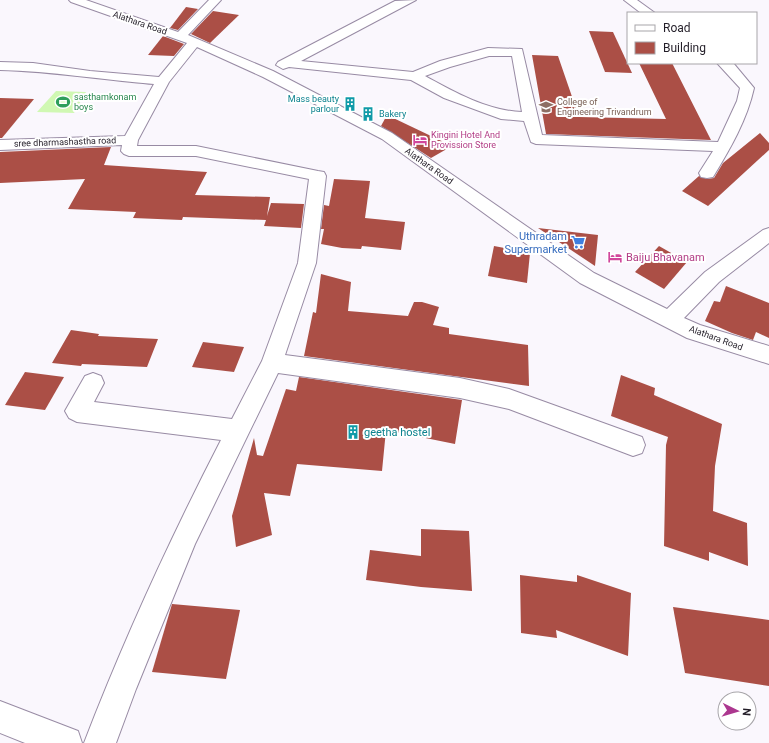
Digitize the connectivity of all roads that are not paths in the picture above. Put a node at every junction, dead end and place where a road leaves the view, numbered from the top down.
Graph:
1 (75, 0) edge
2 (215, 0) edge
3 (410, 0) edge
4 (630, 0) edge
5 (648, 12) edge
6 (188, 39) junction
7 (287, 63) junction
8 (724, 64) edge
9 (0, 66) edge
10 (268, 74) junction
11 (414, 76) junction
12 (163, 80) junction
13 (530, 117) junction
14 (130, 140) junction
15 (0, 145) edge
16 (724, 147) junction
17 (707, 173) dead end
18 (769, 234) edge
19 (670, 319) junction
20 (769, 355) edge
21 (272, 363) junction
22 (93, 383) dead end
23 (238, 431) junction
24 (633, 445) dead end
25 (0, 717) edge
26 (66, 743) edge
27 (100, 743) edge

1 - 6 street, Alathara Road
2 - 6 street
3 - 7 street
4 - 5 street
6 - 10 street, Alathara Road
6 - 12 street
7 - 10 street
7 - 11 street
8 - 16 street
9 - 12 street
10 - 19 street, Alathara Road
11 - 13 street
11 - 13 street
12 - 14 street
13 - 16 street
14 - 15 street, sree dharmashastha road
14 - 21 street
16 - 17 street
18 - 19 street
19 - 20 street, Alathara Road
21 - 23 street
21 - 24 street
22 - 23 street
23 - 27 street
25 - 26 street

